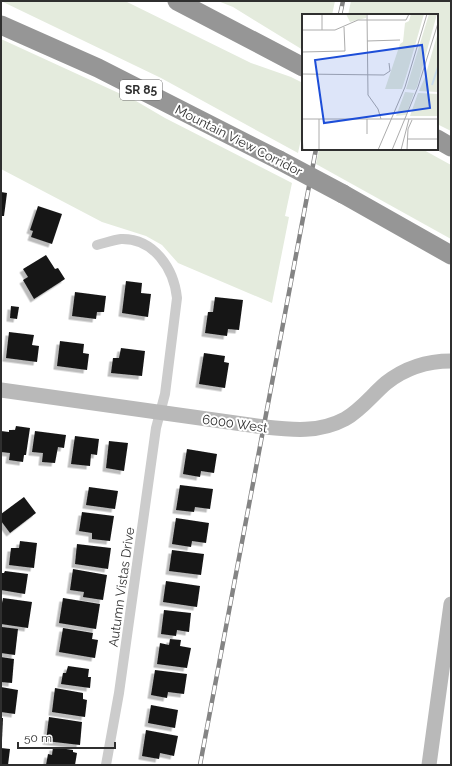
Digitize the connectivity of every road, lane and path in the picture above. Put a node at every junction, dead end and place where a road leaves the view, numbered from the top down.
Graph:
1 (177, 1) edge
2 (1, 25) edge
3 (300, 66) edge
4 (438, 140) edge
5 (451, 147) edge
6 (97, 245) dead end
7 (451, 255) edge
8 (451, 361) edge
9 (1, 390) edge
10 (160, 412) junction
11 (451, 604) edge
12 (106, 765) edge
13 (429, 765) edge

1 - 3 highway
2 - 7 highway, Mountain View Corridor / SR 85, bridge
4 - 5 highway
6 - 10 street, Autumn Vistas Drive
8 - 10 street, 6000 West
9 - 10 street, 6000 West
10 - 12 street, Autumn Vistas Drive
11 - 13 street

